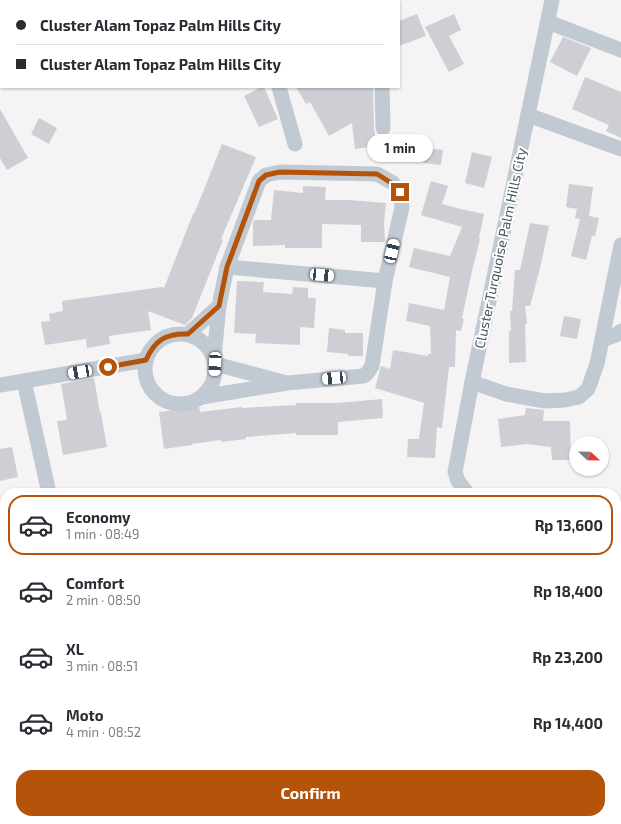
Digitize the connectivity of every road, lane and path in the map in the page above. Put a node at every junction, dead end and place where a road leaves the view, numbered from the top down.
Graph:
1 (552, 0) edge
2 (548, 22) junction
3 (621, 50) edge
4 (279, 88) edge
5 (382, 88) edge
6 (528, 115) junction
7 (383, 128) dead end
8 (295, 144) dead end
9 (621, 149) edge
10 (621, 245) edge
11 (227, 267) junction
12 (385, 281) junction
13 (219, 306) junction
14 (621, 331) edge
15 (188, 334) junction
16 (602, 340) junction
17 (146, 360) junction
18 (214, 360) junction
19 (24, 382) junction
20 (472, 382) junction
21 (287, 383) junction
22 (0, 385) edge
23 (202, 397) junction
24 (48, 488) edge
25 (463, 488) edge

1 - 2 street, Cluster Turquoise Palm Hills City
2 - 3 street
2 - 6 street, Cluster Turquoise Palm Hills City
4 - 8 street
5 - 7 street
6 - 9 street
6 - 20 street, Cluster Turquoise Palm Hills City
10 - 16 street
11 - 12 street
11 - 12 street
11 - 13 street
12 - 21 street
13 - 15 street
13 - 18 street
14 - 16 street
15 - 17 street
15 - 18 street
16 - 20 street
17 - 19 street
17 - 23 street
18 - 21 street
18 - 23 street
19 - 22 street
19 - 24 street
20 - 25 street, Cluster Turquoise Palm Hills City
21 - 23 street

